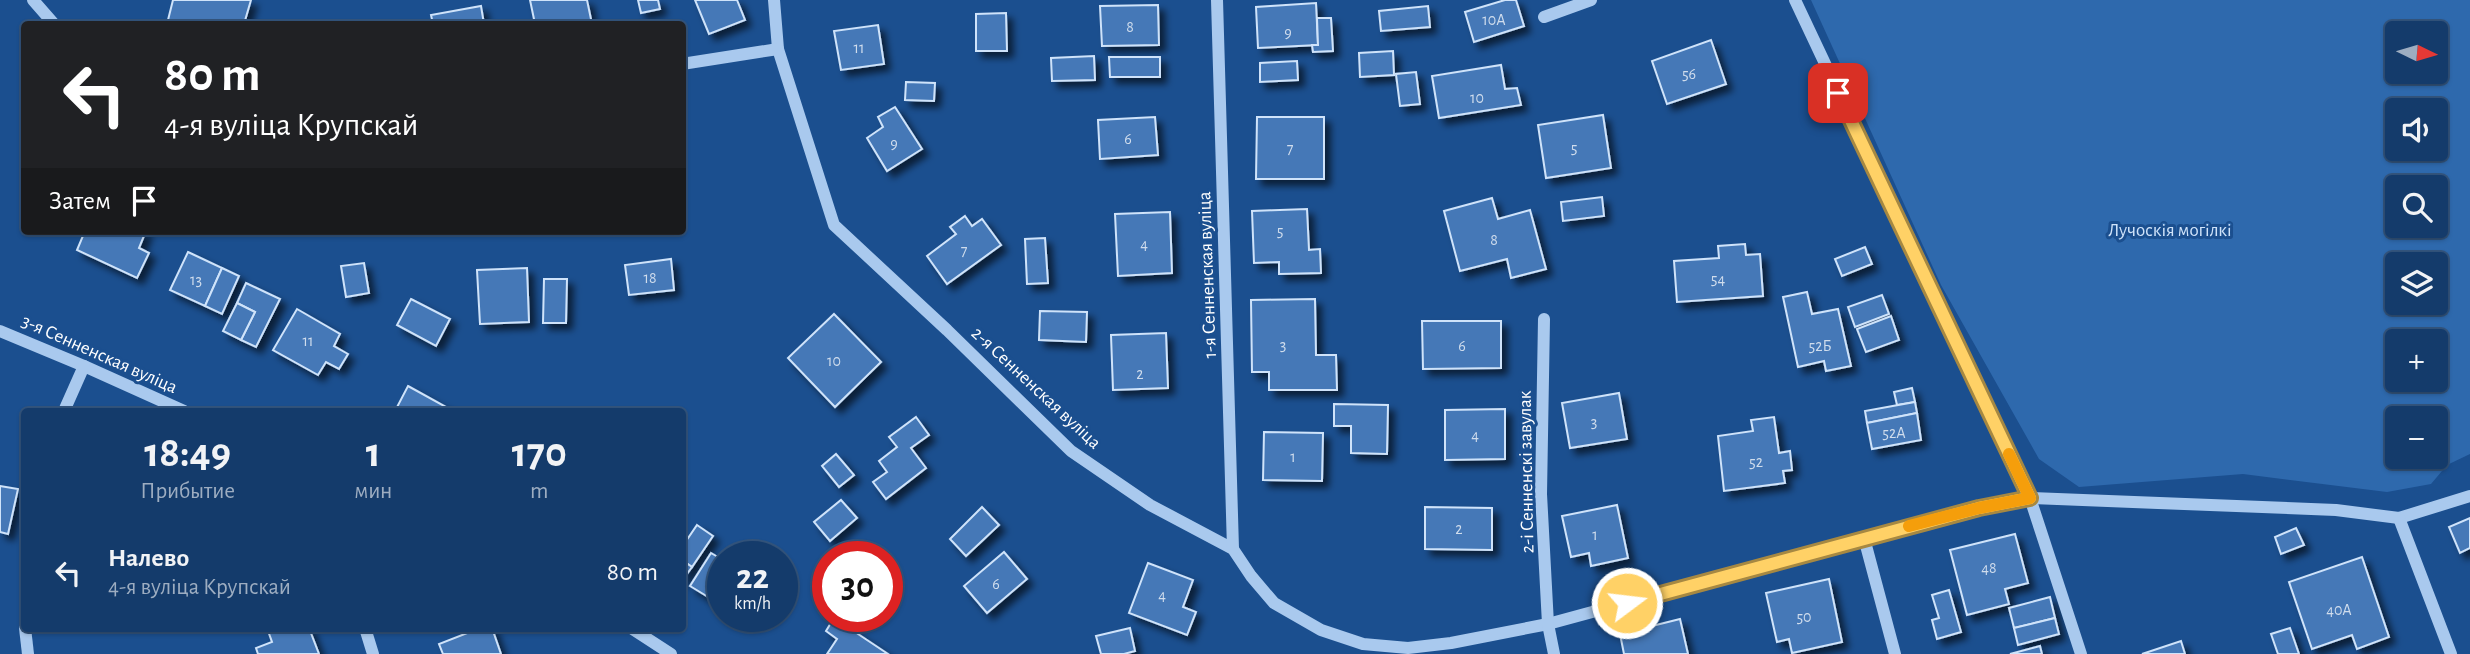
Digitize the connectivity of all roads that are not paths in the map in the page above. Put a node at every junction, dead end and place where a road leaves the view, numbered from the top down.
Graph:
1 (33, 0) edge
2 (774, 0) edge
3 (1217, 0) edge
4 (1591, 0) edge
5 (1795, 0) edge
6 (1544, 17) dead end
7 (51, 21) edge
8 (778, 49) junction
9 (686, 63) edge
10 (1544, 318) dead end
11 (0, 331) edge
12 (84, 366) junction
13 (65, 408) edge
14 (177, 408) edge
15 (2470, 496) edge
16 (2030, 498) junction
17 (2399, 518) junction
18 (1864, 538) junction
19 (1233, 549) junction
20 (1548, 624) junction
21 (25, 632) edge
22 (366, 632) edge
23 (637, 632) edge
24 (1404, 651) edge
25 (28, 654) edge
26 (373, 654) edge
27 (671, 654) edge
28 (1554, 654) edge
29 (1895, 654) edge
30 (2081, 654) edge
31 (2451, 654) edge

1 - 7 street
2 - 8 street, 2-я Сенненская вуліца
3 - 19 street, 1-я Сенненская вуліца
4 - 6 street
5 - 16 street
8 - 9 street
8 - 19 street, 2-я Сенненская вуліца
10 - 20 street, 2-і Сенненскі завулак
11 - 12 street, 3-я Сенненская вуліца
12 - 13 street
12 - 14 street, 3-я Сенненская вуліца
15 - 17 street
16 - 17 street, 2-я Сенненская вуліца
16 - 18 street, 2-я Сенненская вуліца
16 - 30 street
17 - 31 street
18 - 20 street, 2-я Сенненская вуліца
18 - 29 street
19 - 24 street, 2-я Сенненская вуліца
20 - 24 street, 2-я Сенненская вуліца
20 - 28 street, 2-і Сенненскі завулак
21 - 25 street
22 - 26 street
23 - 27 street

